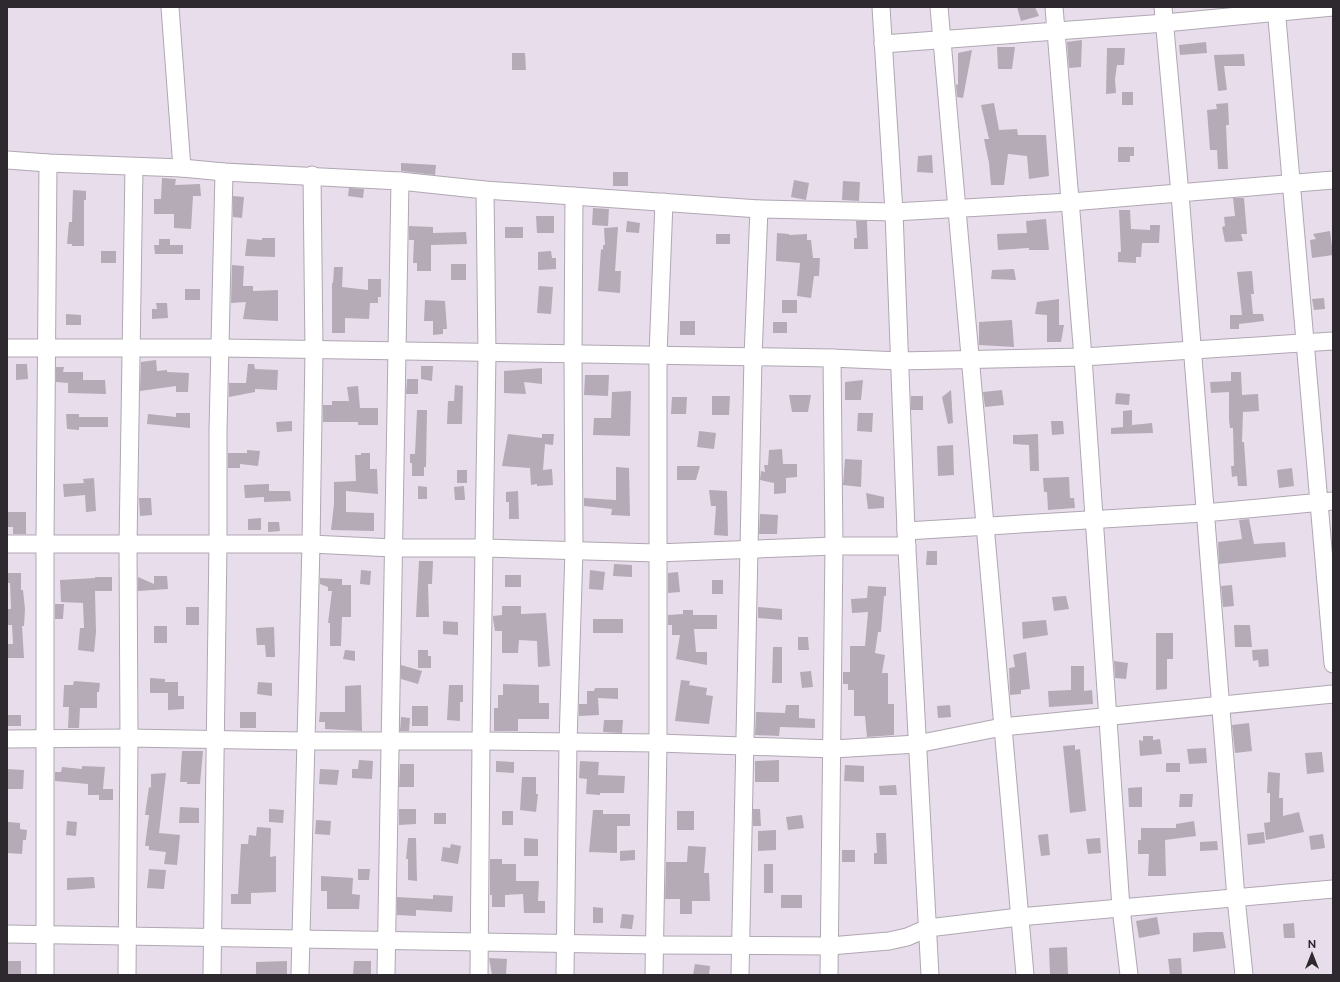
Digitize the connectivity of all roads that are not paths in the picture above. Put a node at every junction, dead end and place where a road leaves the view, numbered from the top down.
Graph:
1 (170, 7) edge
2 (881, 7) edge
3 (939, 7) edge
4 (1054, 7) edge
5 (1333, 7) edge
6 (1276, 9) edge
7 (1164, 15) edge
8 (1056, 32) junction
9 (942, 38) junction
10 (883, 44) junction
11 (7, 160) edge
12 (48, 164) junction
13 (134, 167) junction
14 (182, 168) junction
15 (224, 172) junction
16 (312, 175) junction
17 (1333, 180) edge
18 (400, 181) junction
19 (1290, 184) junction
20 (485, 190) junction
21 (1180, 194) junction
22 (574, 196) junction
23 (664, 202) junction
24 (1071, 202) junction
25 (759, 209) junction
26 (956, 209) junction
27 (894, 212) junction
28 (1333, 341) edge
29 (1305, 342) junction
30 (7, 348) edge
31 (47, 348) junction
32 (132, 348) junction
33 (219, 348) junction
34 (314, 350) junction
35 (1191, 350) junction
36 (397, 352) junction
37 (487, 353) junction
38 (573, 354) junction
39 (658, 355) junction
40 (753, 357) junction
41 (1083, 357) junction
42 (832, 358) junction
43 (969, 358) junction
44 (899, 361) junction
45 (1326, 502) edge
46 (1204, 513) junction
47 (1095, 521) junction
48 (984, 526) junction
49 (906, 539) junction
50 (45, 543) junction
51 (7, 544) edge
52 (218, 544) junction
53 (312, 544) junction
54 (128, 545) junction
55 (834, 546) junction
56 (393, 548) junction
57 (485, 548) junction
58 (574, 550) junction
59 (749, 550) junction
60 (657, 553) junction
61 (1333, 664) edge
62 (1333, 694) edge
63 (1221, 705) junction
64 (1108, 716) junction
65 (1002, 727) junction
66 (129, 738) junction
67 (7, 739) edge
68 (46, 739) junction
69 (215, 740) junction
70 (391, 740) junction
71 (305, 741) junction
72 (481, 741) junction
73 (568, 743) junction
74 (658, 743) junction
75 (917, 744) junction
76 (744, 746) junction
77 (833, 749) junction
78 (1333, 890) edge
79 (1236, 898) junction
80 (1121, 908) junction
81 (1019, 917) junction
82 (928, 928) junction
83 (7, 934) edge
84 (46, 935) junction
85 (128, 935) junction
86 (212, 937) junction
87 (301, 938) junction
88 (386, 940) junction
89 (480, 941) junction
90 (566, 942) junction
91 (655, 944) junction
92 (741, 944) junction
93 (830, 946) junction
94 (45, 975) edge
95 (127, 975) edge
96 (212, 975) edge
97 (300, 975) edge
98 (386, 975) edge
99 (479, 975) edge
100 (565, 975) edge
101 (654, 975) edge
102 (740, 975) edge
103 (829, 975) edge
104 (930, 975) edge
105 (1024, 975) edge
106 (1128, 975) edge
107 (1244, 975) edge

1 - 14 street
2 - 10 street
3 - 9 street
4 - 8 street
5 - 6 street
6 - 7 street
6 - 19 street
7 - 8 street
7 - 21 street
8 - 9 street
8 - 24 street
9 - 10 street
9 - 26 street
10 - 27 street
11 - 12 street
12 - 13 street
12 - 31 street
13 - 14 street
13 - 32 street
14 - 15 street
15 - 16 street
15 - 33 street
16 - 18 street
16 - 34 street
17 - 19 street
18 - 20 street
18 - 36 street
19 - 21 street
19 - 29 street
20 - 22 street
20 - 37 street
21 - 24 street
21 - 35 street
22 - 23 street
22 - 38 street
23 - 25 street
23 - 39 street
24 - 26 street
24 - 41 street
25 - 27 street
25 - 40 street
26 - 27 street
26 - 43 street
27 - 44 street
28 - 29 street
29 - 35 street
29 - 45 street
30 - 31 street
31 - 32 street
31 - 50 street
32 - 33 street
32 - 54 street
33 - 34 street
33 - 52 street
34 - 36 street
34 - 53 street
35 - 41 street
35 - 46 street
36 - 37 street
36 - 56 street
37 - 38 street
37 - 57 street
38 - 39 street
38 - 58 street
39 - 40 street
39 - 60 street
40 - 42 street
40 - 59 street
41 - 43 street
41 - 47 street
42 - 44 street
42 - 55 street
43 - 44 street
43 - 48 street
44 - 49 street
45 - 46 street
45 - 61 street
46 - 47 street
46 - 63 street
47 - 48 street
47 - 64 street
48 - 49 street
48 - 65 street
49 - 55 street
49 - 75 street
50 - 51 street
50 - 54 street
50 - 68 street
52 - 53 street
52 - 54 street
52 - 69 street
53 - 56 street
53 - 71 street
54 - 66 street
55 - 59 street
55 - 77 street
56 - 57 street
56 - 70 street
57 - 58 street
57 - 72 street
58 - 60 street
58 - 73 street
59 - 60 street
59 - 76 street
60 - 74 street
62 - 63 street
63 - 64 street
63 - 79 street
64 - 65 street
64 - 80 street
65 - 75 street
65 - 81 street
66 - 68 street
66 - 69 street
66 - 85 street
67 - 68 street
68 - 84 street
69 - 71 street
69 - 86 street
70 - 71 street
70 - 72 street
70 - 88 street
71 - 87 street
72 - 73 street
72 - 89 street
73 - 74 street
73 - 90 street
74 - 76 street
74 - 91 street
75 - 77 street
75 - 82 street
76 - 77 street
76 - 92 street
77 - 93 street
78 - 79 street
79 - 80 street
79 - 107 street
80 - 81 street
80 - 106 street
81 - 82 street
81 - 105 street
82 - 93 street
82 - 104 street
83 - 84 street
84 - 85 street
84 - 94 street
85 - 86 street
85 - 95 street
86 - 87 street
86 - 96 street
87 - 88 street
87 - 97 street
88 - 89 street
88 - 98 street
89 - 90 street
89 - 99 street
90 - 91 street
90 - 100 street
91 - 92 street
91 - 101 street
92 - 93 street
92 - 102 street
93 - 103 street

